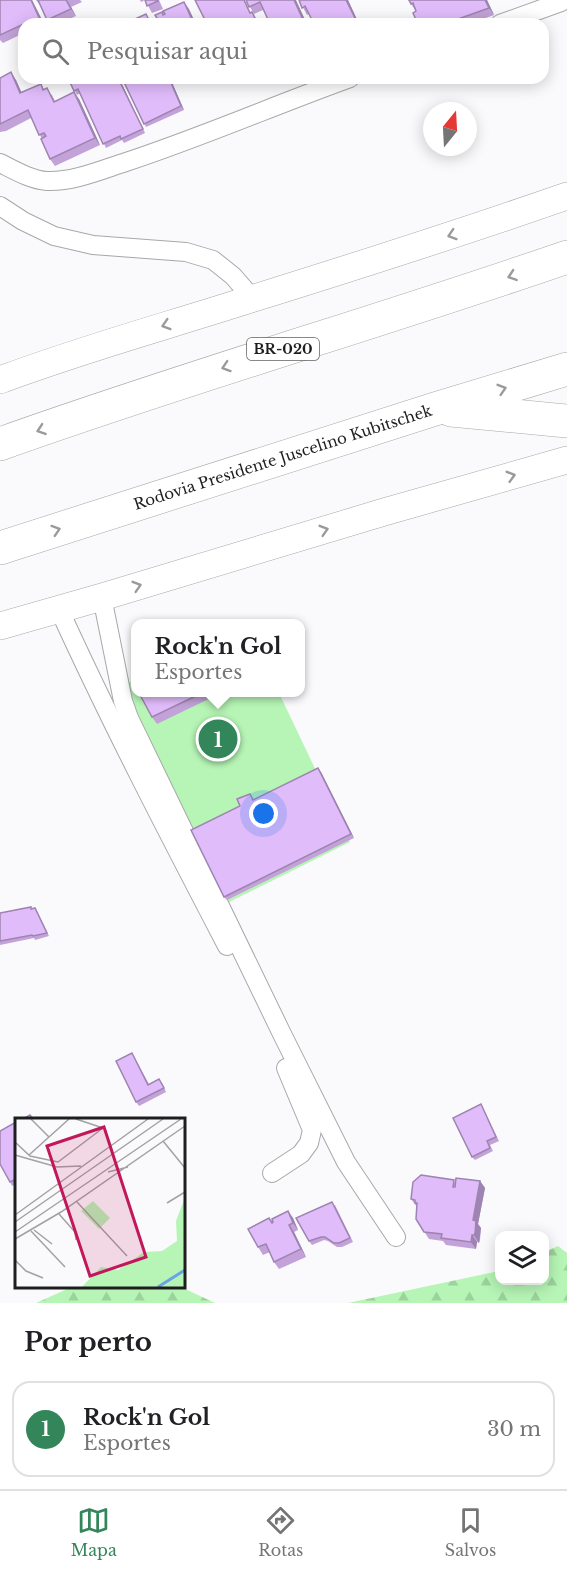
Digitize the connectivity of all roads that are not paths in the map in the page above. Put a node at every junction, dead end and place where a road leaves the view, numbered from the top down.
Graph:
1 (558, 0) edge
2 (517, 18) edge
3 (334, 84) edge
4 (0, 163) edge
5 (567, 196) edge
6 (0, 206) edge
7 (567, 257) edge
8 (253, 299) junction
9 (567, 369) edge
10 (0, 380) edge
11 (435, 409) junction
12 (567, 421) edge
13 (0, 444) edge
14 (567, 460) edge
15 (0, 548) edge
16 (102, 597) junction
17 (59, 609) junction
18 (0, 626) edge
19 (272, 1173) dead end
20 (396, 1237) dead end

1 - 2 street
3 - 4 street
5 -> 8 main road
6 - 8 street
7 -> 13 highway, BR-020
8 -> 10 main road
11 -> 9 highway, Rodovia Presidente Juscelino Kubitschek
11 - 12 highway
15 -> 11 highway, Rodovia Presidente Juscelino Kubitschek
16 -> 14 main road
16 - 17 main road
16 - 20 street
17 - 18 main road
17 - 19 street

